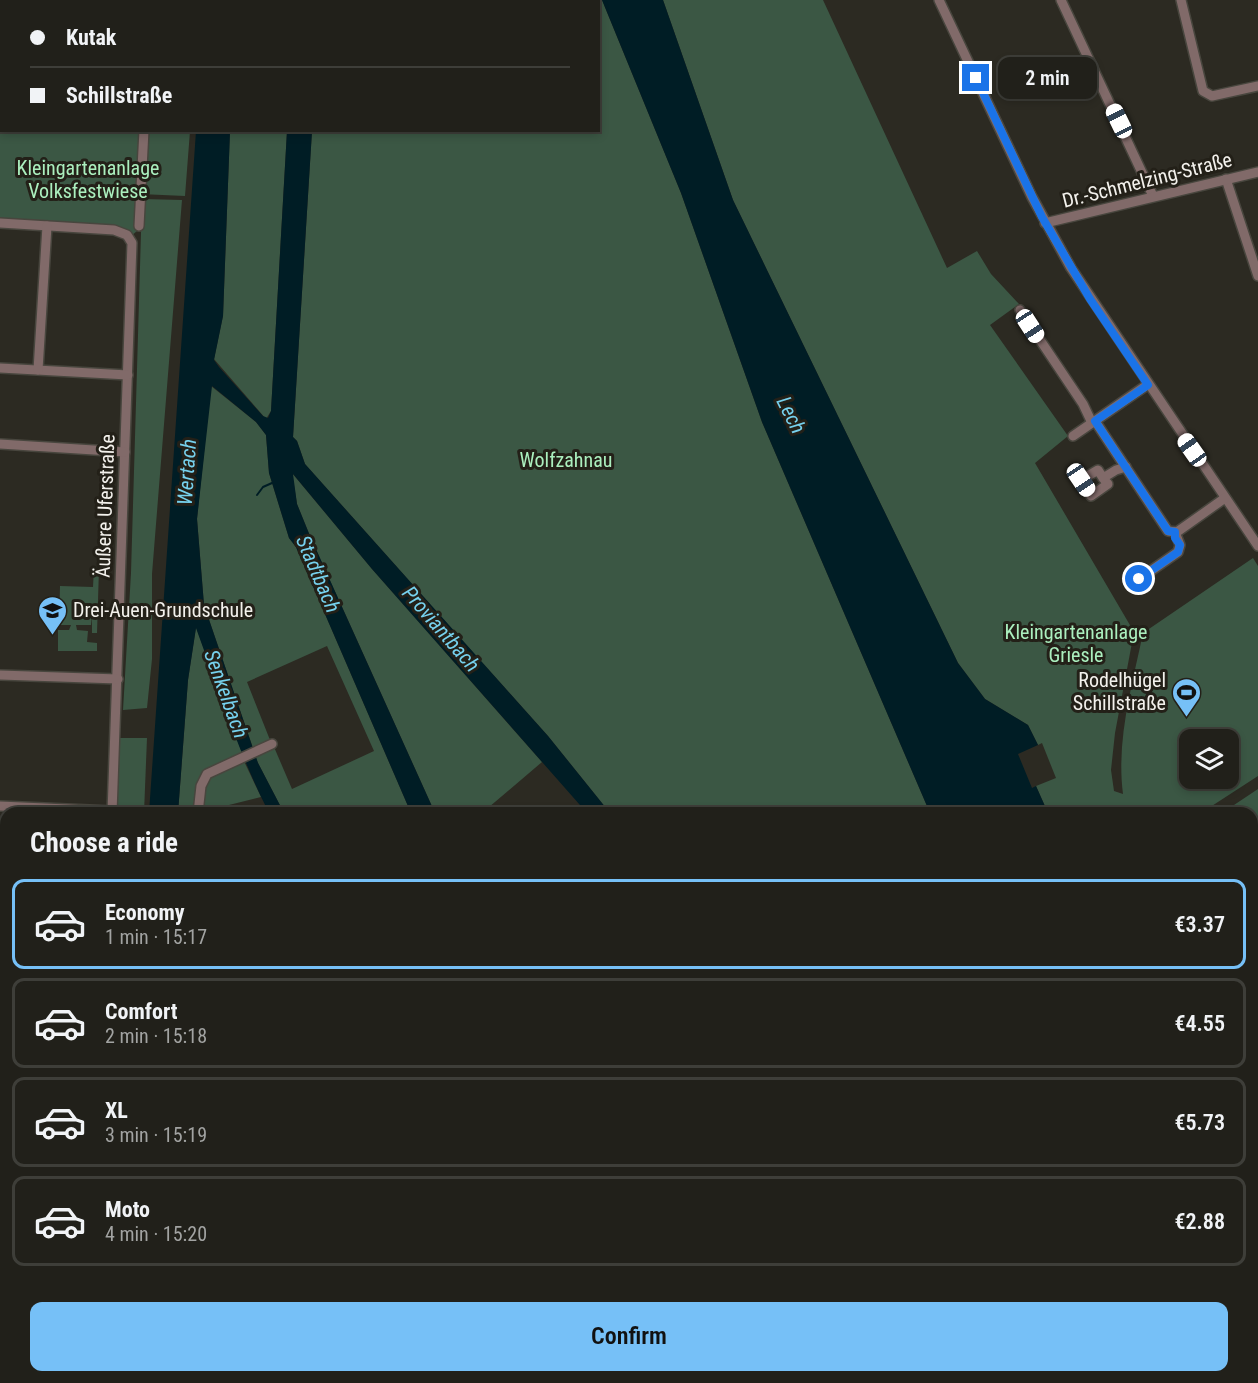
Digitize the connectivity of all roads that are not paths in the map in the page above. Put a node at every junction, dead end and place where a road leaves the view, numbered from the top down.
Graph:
1 (939, 0) edge
2 (1061, 0) edge
3 (1180, 0) edge
4 (1258, 86) edge
5 (144, 132) edge
6 (1258, 172) edge
7 (1226, 179) junction
8 (1153, 196) junction
9 (0, 223) edge
10 (1045, 223) junction
11 (47, 226) junction
12 (139, 226) dead end
13 (1258, 276) edge
14 (1020, 310) dead end
15 (0, 368) edge
16 (38, 370) junction
17 (128, 375) junction
18 (1148, 385) junction
19 (1094, 422) junction
20 (1073, 436) dead end
21 (0, 444) edge
22 (125, 452) junction
23 (1126, 467) junction
24 (1105, 477) dead end
25 (1225, 498) junction
26 (1175, 532) junction
27 (1257, 541) edge
28 (1139, 579) dead end
29 (0, 675) edge
30 (118, 679) junction
31 (272, 744) dead end
32 (0, 806) edge
33 (19, 807) edge
34 (112, 807) edge
35 (199, 807) edge

1 - 10 street
2 - 8 street
3 - 4 street
5 - 12 street
6 - 7 street, Dr.-Schmelzing-Straße
7 - 8 street, Dr.-Schmelzing-Straße
7 - 13 street
8 - 10 street, Dr.-Schmelzing-Straße
9 - 11 street
10 - 18 street
11 - 16 street
11 - 17 street, Äußere Uferstraße
14 - 19 street
15 - 16 street
16 - 17 street
17 - 22 street, Äußere Uferstraße
18 - 19 street
18 - 25 street
19 - 20 street
19 - 23 street
21 - 22 street
22 - 30 street, Äußere Uferstraße
23 - 24 street
23 - 26 street
25 - 26 street
25 - 27 street
26 - 28 street
29 - 30 street
30 - 34 street, Äußere Uferstraße
31 - 35 street
32 - 33 street

